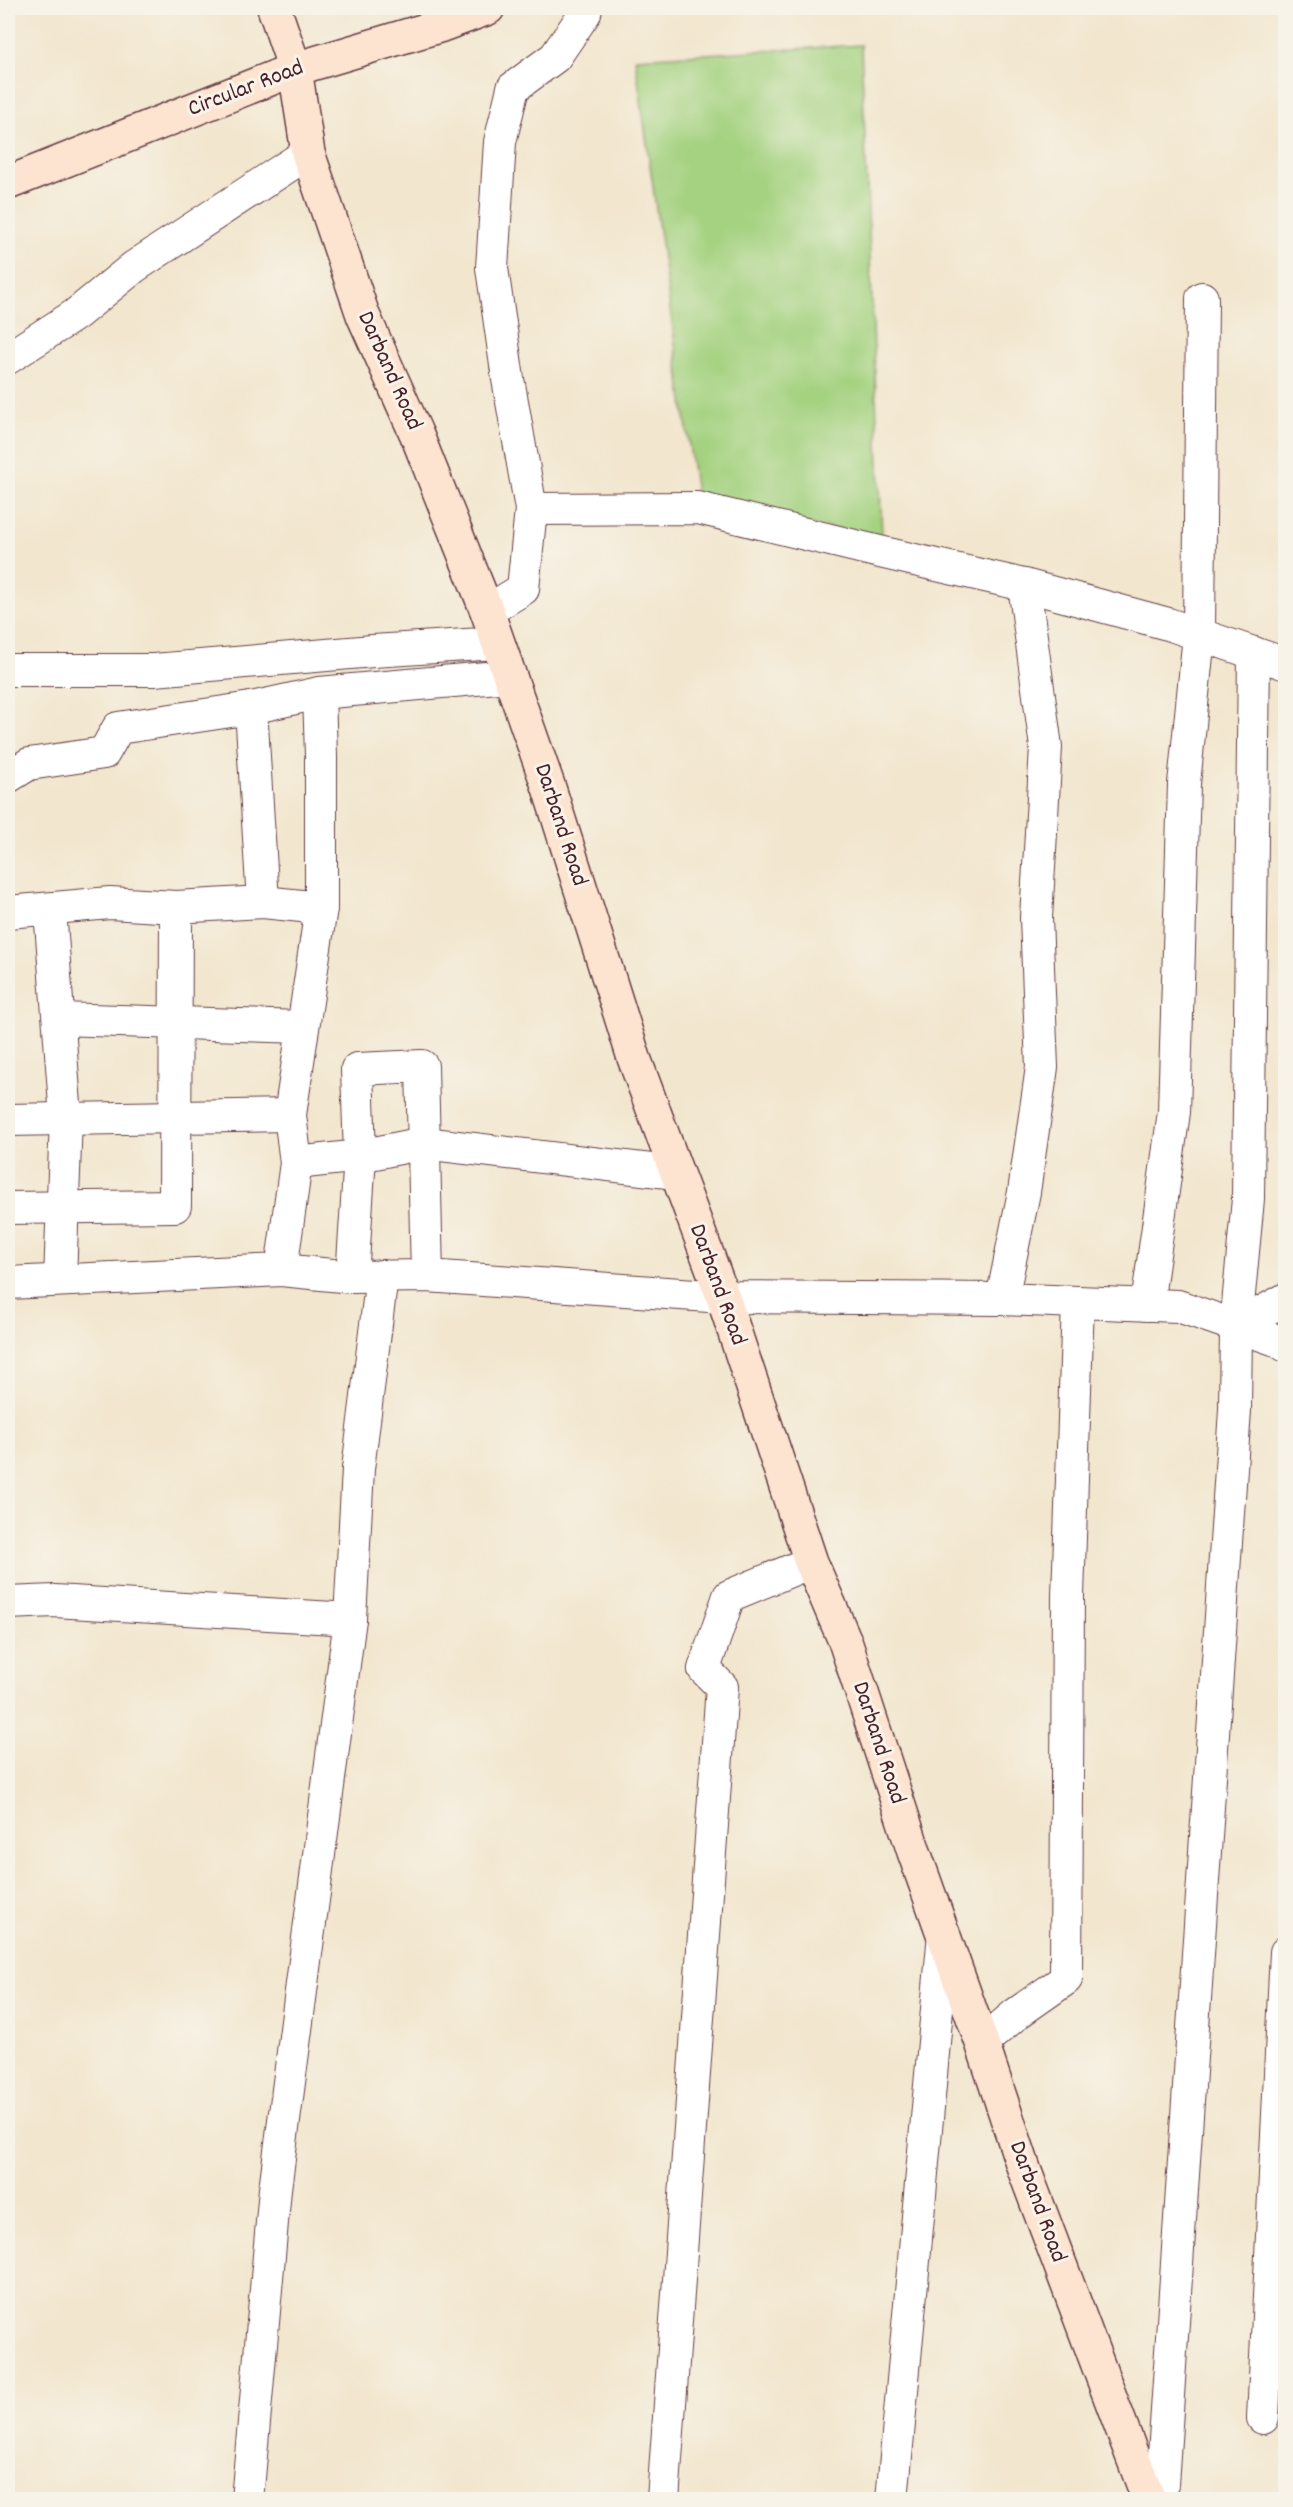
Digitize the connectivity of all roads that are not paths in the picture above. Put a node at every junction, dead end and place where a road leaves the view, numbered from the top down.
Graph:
1 (274, 8) edge
2 (488, 8) edge
3 (586, 8) edge
4 (295, 69) junction
5 (308, 153) junction
6 (8, 183) edge
7 (1202, 298) dead end
8 (8, 358) edge
9 (531, 509) junction
10 (1024, 585) junction
11 (487, 611) junction
12 (1199, 635) junction
13 (497, 643) junction
14 (1254, 653) junction
15 (1286, 664) edge
16 (8, 670) edge
17 (509, 676) junction
18 (319, 693) junction
19 (250, 708) junction
20 (8, 777) edge
21 (263, 902) junction
22 (176, 907) junction
23 (321, 908) junction
24 (50, 910) junction
25 (8, 912) edge
26 (60, 1020) junction
27 (176, 1022) junction
28 (303, 1027) junction
29 (290, 1115) junction
30 (175, 1116) junction
31 (66, 1118) junction
32 (8, 1120) edge
33 (424, 1143) junction
34 (360, 1156) junction
35 (296, 1163) junction
36 (676, 1173) junction
37 (8, 1208) edge
38 (62, 1208) junction
39 (281, 1270) junction
40 (367, 1276) junction
41 (427, 1276) junction
42 (60, 1280) junction
43 (8, 1283) edge
44 (723, 1297) junction
45 (1002, 1299) junction
46 (1286, 1299) edge
47 (1078, 1302) junction
48 (1147, 1305) junction
49 (1236, 1326) junction
50 (1286, 1346) edge
51 (811, 1562) junction
52 (8, 1603) edge
53 (350, 1619) junction
54 (944, 1932) junction
55 (1286, 1952) edge
56 (982, 2043) junction
57 (1263, 2418) dead end
58 (1155, 2492) edge
59 (247, 2499) edge
60 (663, 2499) edge
61 (892, 2499) edge

1 - 4 main road, Darband Road
2 - 4 main road, Circular Road
3 - 9 street
4 - 5 main road, Darband Road
4 - 6 main road, Circular Road
5 - 8 street
5 - 11 main road, Darband Road
7 - 12 street
9 - 10 street
9 - 11 street
10 - 12 street
10 - 45 street
11 - 13 main road, Darband Road
12 - 14 street
12 - 48 street
13 - 16 street
13 - 17 main road, Darband Road
14 - 15 street
14 - 49 street
17 - 18 street
17 - 36 main road, Darband Road
18 - 19 street
18 - 23 street
19 - 20 street
19 - 21 street
21 - 22 street
21 - 23 street
22 - 24 street
22 - 27 street
23 - 28 street
24 - 25 street
24 - 26 street
26 - 27 street
26 - 31 street
27 - 28 street
27 - 30 street
28 - 29 street
29 - 30 street
29 - 35 street
30 - 31 street
30 - 38 street
31 - 32 street
31 - 38 street
33 - 34 street
33 - 34 street
33 - 36 street
33 - 41 street
34 - 35 street
34 - 40 street
35 - 39 street
36 - 44 main road, Darband Road
37 - 38 street
38 - 42 street
39 - 40 street
39 - 42 street
40 - 41 street
40 - 53 street
41 - 44 street
42 - 43 street
44 - 45 street
44 - 51 main road, Darband Road
45 - 47 street
46 - 49 street
47 - 48 street
47 - 56 street
48 - 49 street
49 - 50 street
49 - 58 street
51 - 54 main road, Darband Road
51 - 60 street
52 - 53 street
53 - 59 street
54 - 56 main road, Darband Road
54 - 61 street
55 - 57 street
56 - 58 main road, Darband Road

